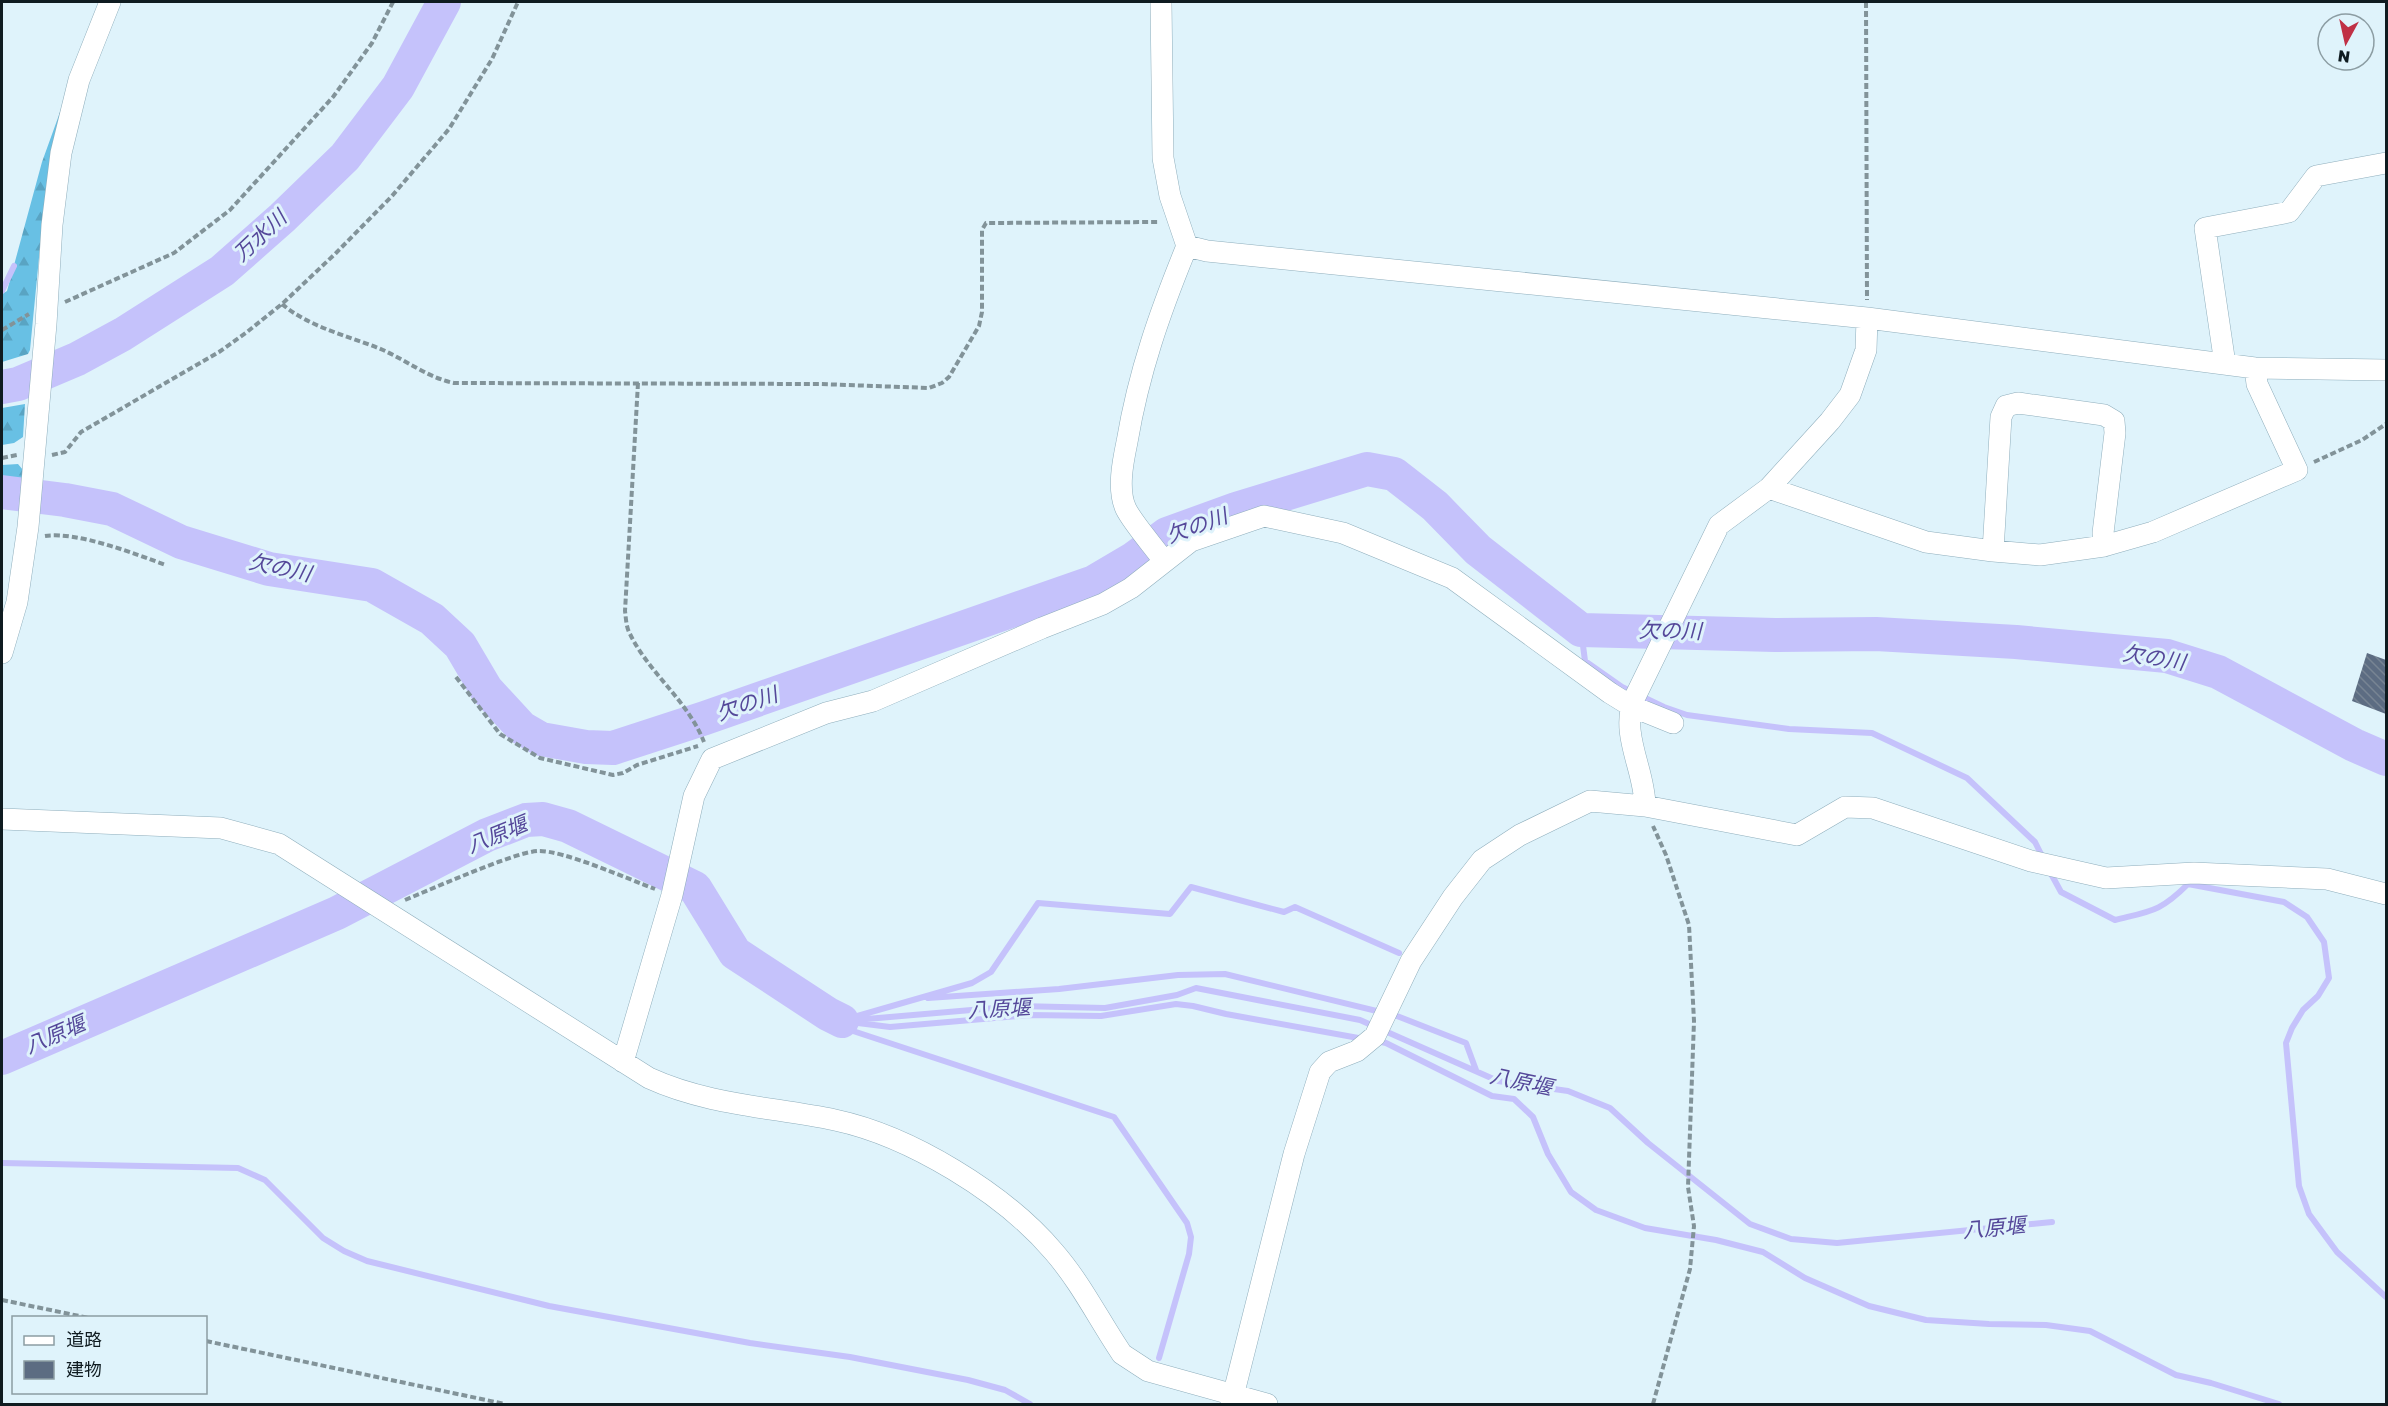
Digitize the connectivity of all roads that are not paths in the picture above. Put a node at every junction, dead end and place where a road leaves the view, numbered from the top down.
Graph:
1 (110, 2) edge
2 (1161, 2) edge
3 (2386, 163) edge
4 (1187, 246) junction
5 (1867, 318) junction
6 (2225, 364) junction
7 (2254, 368) junction
8 (2386, 369) edge
9 (1769, 488) junction
10 (2104, 546) junction
11 (1993, 551) junction
12 (1161, 557) junction
13 (2, 653) edge
14 (1635, 696) junction
15 (1673, 723) dead end
16 (1645, 806) junction
17 (2, 819) edge
18 (2386, 894) edge
19 (622, 1062) junction
20 (1232, 1400) edge
21 (1267, 1404) edge

1 - 13 street
2 - 4 street
3 - 6 street
4 - 5 street
4 - 12 street
5 - 6 street
5 - 9 street
6 - 7 street
7 - 8 street
7 - 10 street
9 - 11 street
9 - 14 street
10 - 11 street
10 - 11 street
12 - 14 street
12 - 19 street
14 - 15 street
14 - 16 street
16 - 18 street
16 - 20 street
17 - 19 street
19 - 20 street
20 - 21 street

